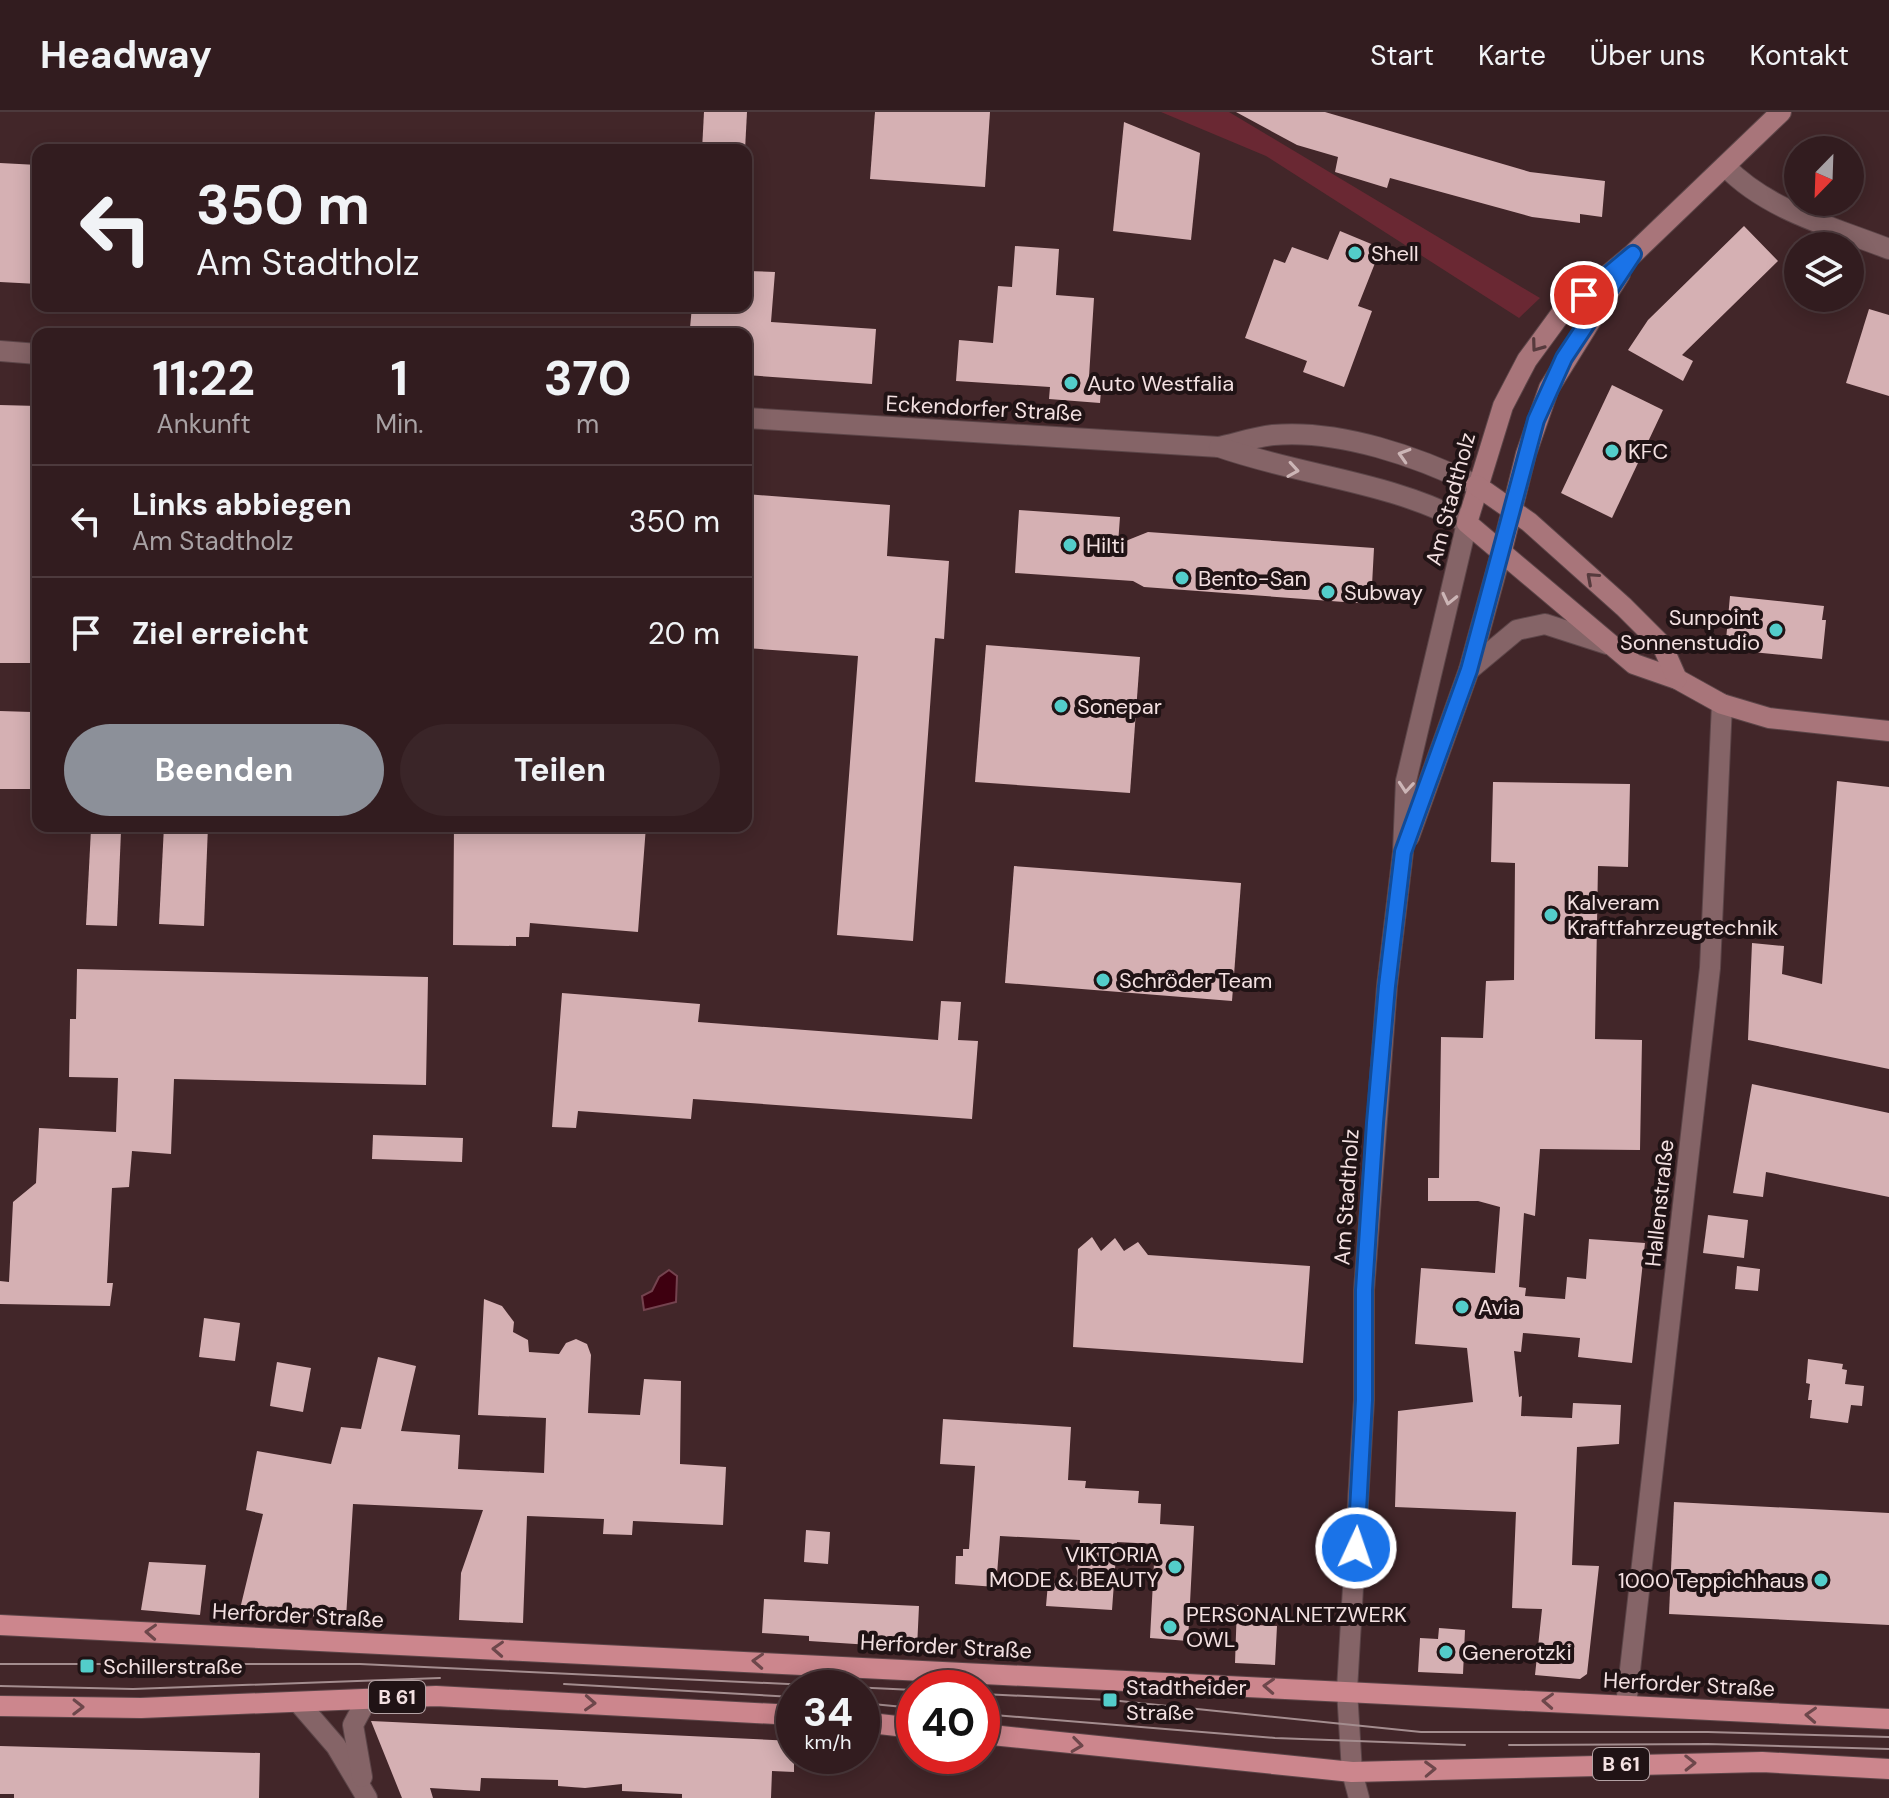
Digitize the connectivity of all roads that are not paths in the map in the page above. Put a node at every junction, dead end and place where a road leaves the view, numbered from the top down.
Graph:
1 (1781, 112) edge
2 (1725, 166) junction
3 (1889, 249) edge
4 (1633, 254) junction
5 (0, 351) edge
6 (32, 354) edge
7 (752, 418) edge
8 (1219, 447) junction
9 (1476, 485) junction
10 (1512, 509) junction
11 (1467, 523) junction
12 (1502, 550) junction
13 (1615, 647) junction
14 (1469, 670) junction
15 (1677, 679) junction
16 (1722, 704) junction
17 (1889, 731) edge
18 (1403, 852) junction
19 (0, 1625) edge
20 (1347, 1690) junction
21 (367, 1699) junction
22 (298, 1702) junction
23 (1626, 1705) junction
24 (0, 1706) edge
25 (776, 1714) edge
26 (1889, 1719) edge
27 (1000, 1736) edge
28 (1889, 1769) edge
29 (1352, 1772) junction
30 (366, 1797) edge
31 (1359, 1798) edge

1 - 2 main road, Am Stadtholz
2 - 3 street
2 - 4 main road, Am Stadtholz
4 -> 9 main road, Am Stadtholz
4 - 10 main road, Am Stadtholz
5 - 6 street
7 - 8 street, Eckendorfer Straße
9 -> 8 street, Eckendorfer Straße
8 -> 11 street, Eckendorfer Straße
9 - 10 main road, Eckendorfer Straße
9 - 11 main road, Am Stadtholz
10 - 12 main road, Am Stadtholz
15 -> 10 main road, Eckendorfer Straße
11 - 12 main road, Eckendorfer Straße
11 -> 18 street, Am Stadtholz
12 - 13 main road, Eckendorfer Straße
12 - 14 street, Am Stadtholz
13 - 14 street
13 - 15 main road, Eckendorfer Straße
14 - 18 street, Am Stadtholz
15 - 16 main road, Eckendorfer Straße
16 - 17 main road, Eckendorfer Straße
16 - 23 street, Hallenstraße
18 - 20 street, Am Stadtholz
20 -> 19 main road, Herforder Straße
23 -> 20 main road, Herforder Straße
20 - 29 street, Am Stadtholz
21 - 22 main road, B 61
21 -> 25 main road, B 61
21 - 30 street
24 -> 22 main road, B 61
22 - 30 street
26 -> 23 main road, Herforder Straße
27 -> 29 main road, B 61
29 -> 28 main road, B 61
29 - 31 street

